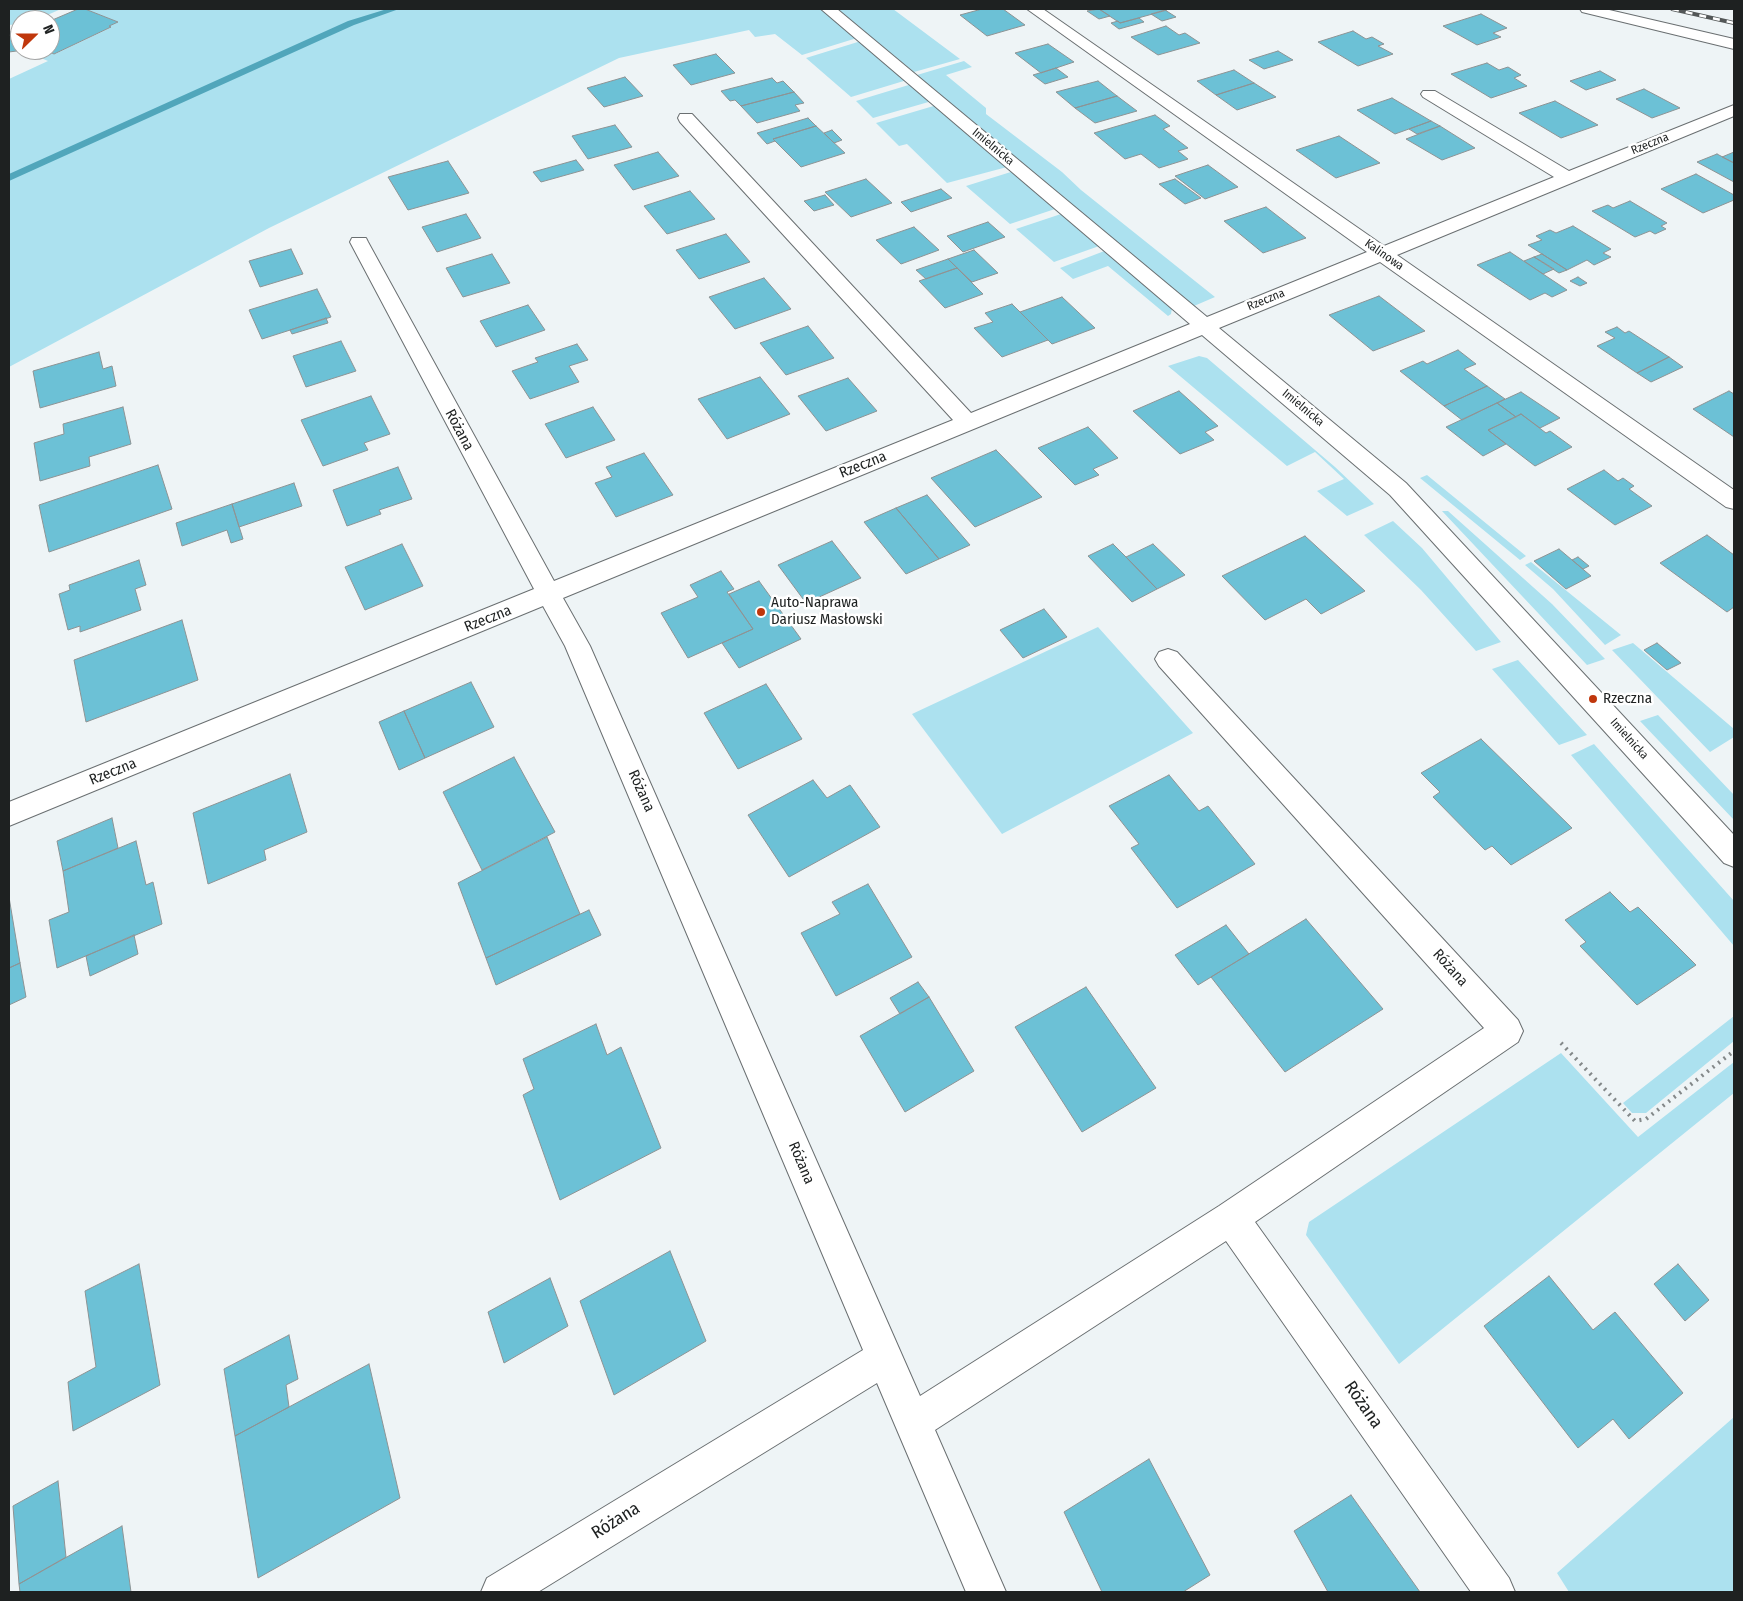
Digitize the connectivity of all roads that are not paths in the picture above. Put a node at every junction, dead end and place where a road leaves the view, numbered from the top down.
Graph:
1 (828, 9) edge
2 (1034, 9) edge
3 (1587, 9) edge
4 (1734, 44) edge
5 (1429, 94) dead end
6 (1734, 110) edge
7 (686, 118) dead end
8 (1566, 177) junction
9 (359, 242) dead end
10 (1381, 253) junction
11 (1206, 325) junction
12 (967, 422) junction
13 (1734, 502) edge
14 (548, 594) junction
15 (1168, 659) dead end
16 (9, 814) edge
17 (1734, 854) edge
18 (1231, 1218) junction
19 (885, 1358) junction
20 (913, 1422) junction
21 (501, 1592) edge
22 (986, 1592) edge
23 (1495, 1592) edge

1 - 11 street, Imielnicka
2 - 10 street, Kalinowa
3 - 4 street
5 - 8 street
6 - 8 street, Rzeczna
7 - 12 street
8 - 10 street, Rzeczna
9 - 14 street, Różana
10 - 11 street, Rzeczna
10 - 13 street, Kalinowa
11 - 12 street, Rzeczna
11 - 17 street, Imielnicka
12 - 14 street, Rzeczna
14 - 16 street, Rzeczna
14 - 19 street, Różana
15 - 18 street, Różana
18 - 20 street, Różana
18 - 23 street, Różana
19 - 20 street, Różana
19 - 21 street, Różana
20 - 22 street, Różana

